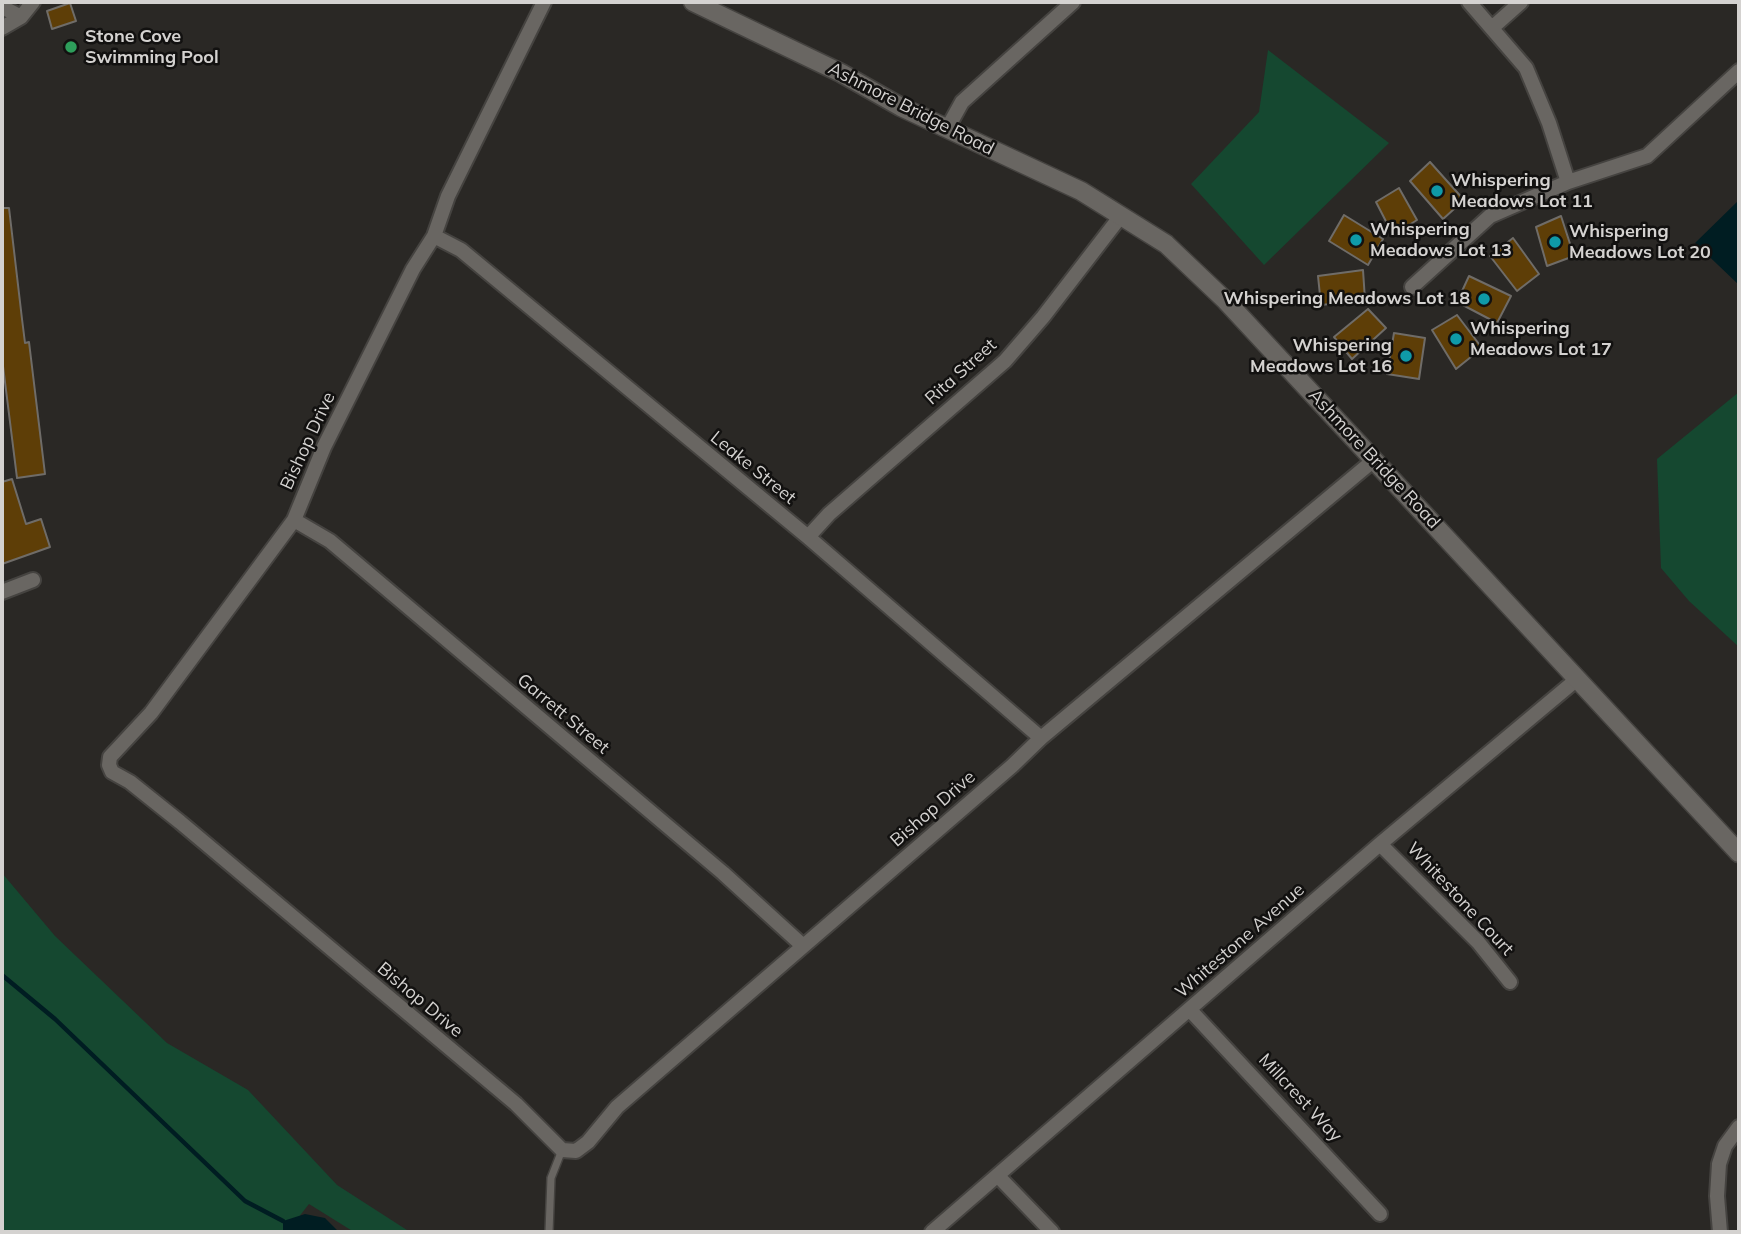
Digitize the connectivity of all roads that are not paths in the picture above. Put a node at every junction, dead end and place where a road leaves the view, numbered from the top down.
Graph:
1 (33, 2) edge
2 (544, 2) edge
3 (693, 2) edge
4 (1073, 2) edge
5 (1469, 2) edge
6 (1521, 2) edge
7 (2, 7) edge
8 (21, 17) junction
9 (1493, 27) junction
10 (2, 28) edge
11 (1739, 71) edge
12 (947, 129) junction
13 (1568, 182) junction
14 (1120, 217) junction
15 (434, 236) junction
16 (1412, 287) dead end
17 (1374, 460) junction
18 (294, 520) junction
19 (808, 537) junction
20 (33, 580) dead end
21 (2, 592) edge
22 (1576, 680) junction
23 (1041, 738) junction
24 (1380, 844) junction
25 (1739, 853) edge
26 (802, 945) junction
27 (1510, 982) dead end
28 (1190, 1010) junction
29 (1739, 1128) edge
30 (562, 1150) junction
31 (998, 1176) junction
32 (1380, 1214) dead end
33 (549, 1232) edge
34 (932, 1232) edge
35 (1052, 1232) edge
36 (1720, 1232) edge

1 - 8 street
2 - 15 street, Bishop Drive
3 - 12 main road, Ashmore Bridge Road
4 - 12 street
5 - 9 street
6 - 9 street
7 - 8 street
8 - 10 street
9 - 13 street
11 - 13 street
12 - 14 main road, Ashmore Bridge Road
13 - 16 street
14 - 17 main road, Ashmore Bridge Road
14 - 19 street, Rita Street
15 - 18 street, Bishop Drive
15 - 19 street, Leake Street
17 - 22 main road, Ashmore Bridge Road
17 - 23 street, Bishop Drive
18 - 26 street, Garrett Street
18 - 30 street, Bishop Drive
19 - 23 street, Leake Street
20 - 21 street
22 - 24 street, Whitestone Avenue
22 - 25 main road, Ashmore Bridge Road
23 - 26 street, Bishop Drive
24 - 27 street, Whitestone Court
24 - 28 street, Whitestone Avenue
26 - 30 street, Bishop Drive
28 - 31 street, Whitestone Avenue
28 - 32 street, Millcrest Way
29 - 36 street
30 - 33 lane
31 - 34 street, Whitestone Avenue
31 - 35 street

